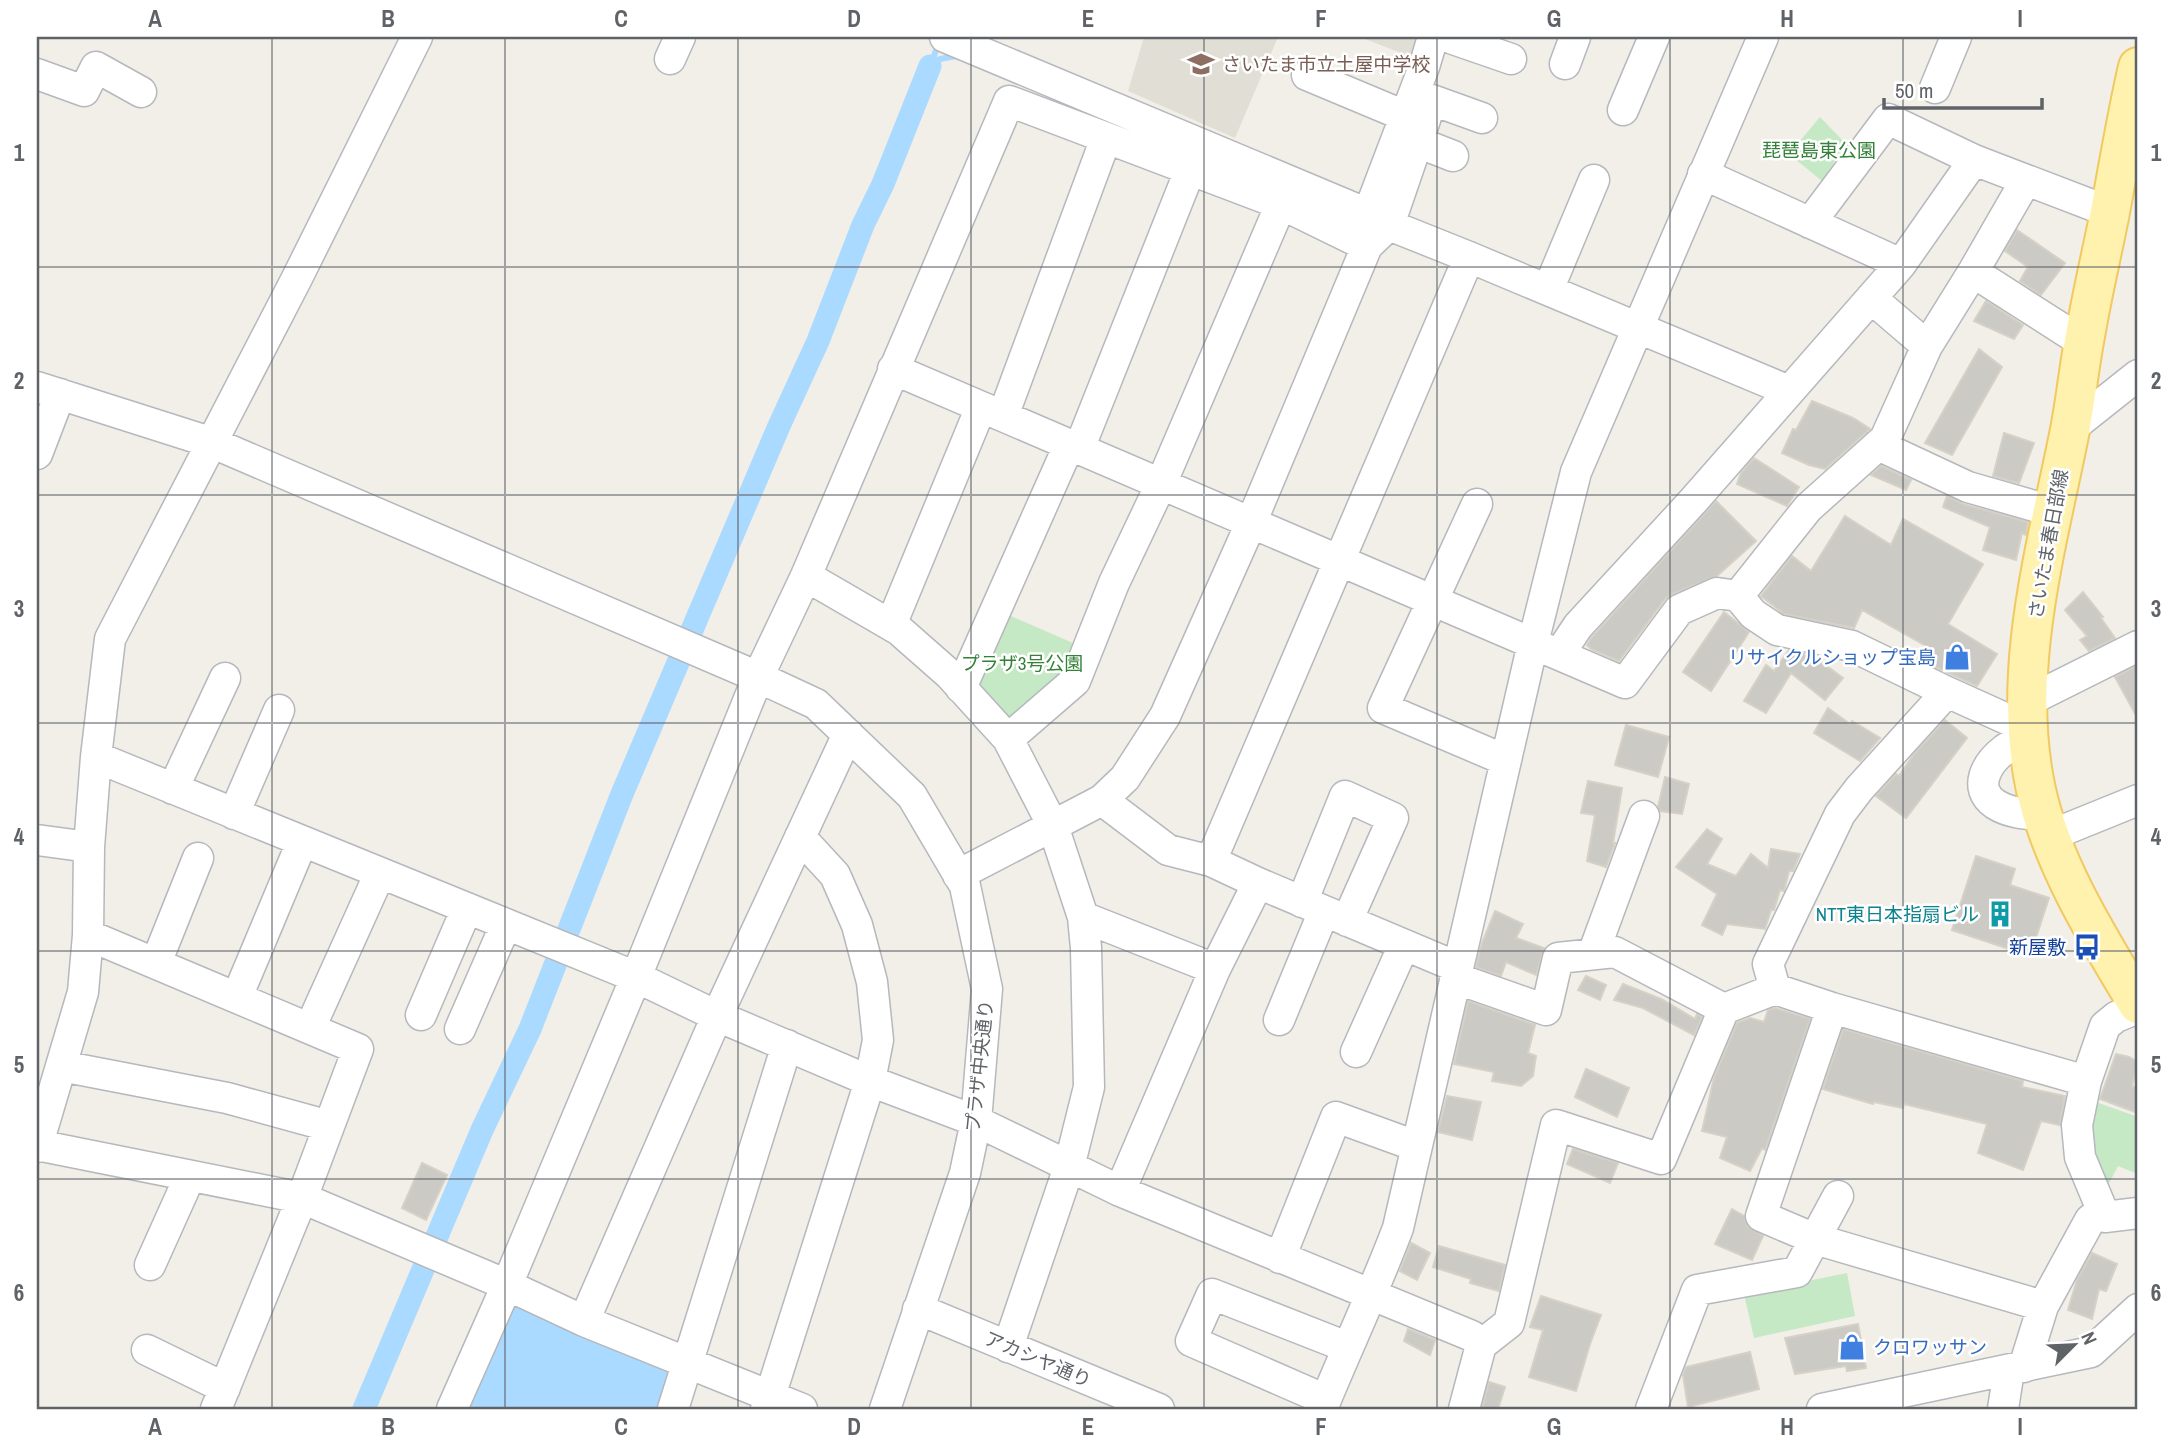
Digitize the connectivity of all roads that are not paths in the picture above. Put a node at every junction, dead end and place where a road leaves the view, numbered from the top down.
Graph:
1 (417, 37) edge
2 (1654, 37) edge
3 (1763, 37) edge
4 (1956, 37) edge
5 (1447, 38) edge
6 (950, 39) edge
7 (1511, 60) dead end
8 (2138, 66) edge
9 (37, 75) edge
10 (1307, 75) dead end
11 (1935, 89) dead end
12 (141, 92) dead end
13 (1432, 100) junction
14 (1623, 110) dead end
15 (1482, 118) dead end
16 (1411, 129) junction
17 (1106, 138) junction
18 (1453, 156) dead end
19 (1974, 160) junction
20 (1190, 170) junction
21 (1703, 174) junction
22 (1594, 180) dead end
23 (2026, 180) junction
24 (1280, 204) junction
25 (2110, 212) junction
26 (1378, 220) junction
27 (1810, 223) junction
28 (1367, 246) junction
29 (1469, 257) junction
30 (1901, 264) junction
31 (1973, 272) junction
32 (1548, 290) junction
33 (1871, 298) junction
34 (1637, 328) junction
35 (2084, 343) junction
36 (1927, 345) junction
37 (893, 369) junction
38 (2133, 386) edge
39 (48, 390) edge
40 (1789, 391) junction
41 (992, 411) junction
42 (2070, 429) junction
43 (213, 443) junction
44 (1878, 445) junction
45 (1074, 447) junction
46 (37, 454) edge
47 (1161, 484) junction
48 (1477, 504) dead end
49 (2052, 511) junction
50 (1251, 523) junction
51 (1339, 561) junction
52 (806, 576) junction
53 (1738, 596) junction
54 (1434, 601) junction
55 (891, 625) junction
56 (1546, 648) junction
57 (2136, 649) edge
58 (758, 677) junction
59 (225, 678) dead end
60 (961, 688) junction
61 (1947, 692) junction
62 (279, 710) dead end
63 (2022, 731) junction
64 (848, 734) junction
65 (1008, 738) junction
66 (96, 757) junction
67 (1505, 760) junction
68 (173, 789) junction
69 (1102, 800) junction
70 (2138, 800) edge
71 (234, 814) junction
72 (1644, 816) dead end
73 (2034, 821) junction
74 (1053, 826) junction
75 (800, 837) junction
76 (37, 840) edge
77 (302, 842) junction
78 (89, 847) junction
79 (198, 859) dead end
80 (1211, 861) junction
81 (380, 873) junction
82 (958, 874) junction
83 (1258, 883) junction
84 (467, 908) junction
85 (1325, 911) junction
86 (1083, 917) junction
87 (506, 924) junction
88 (88, 935) junction
89 (1404, 945) junction
90 (1593, 954) junction
91 (156, 963) junction
92 (1216, 969) junction
93 (1456, 972) junction
94 (636, 977) junction
95 (1776, 989) junction
96 (237, 997) junction
97 (2138, 1006) edge
98 (1832, 1008) junction
99 (1724, 1009) junction
100 (421, 1015) dead end
101 (718, 1016) junction
102 (1279, 1020) dead end
103 (310, 1028) junction
104 (460, 1028) dead end
105 (787, 1045) junction
106 (1356, 1052) dead end
107 (61, 1066) junction
108 (870, 1081) junction
109 (2086, 1081) junction
110 (976, 1121) junction
111 (329, 1126) junction
112 (37, 1146) edge
113 (1416, 1146) junction
114 (1069, 1167) junction
115 (191, 1176) junction
116 (1120, 1191) junction
117 (1838, 1196) dead end
118 (302, 1198) junction
119 (2102, 1210) junction
120 (2138, 1213) edge
121 (1815, 1239) junction
122 (1280, 1258) junction
123 (150, 1265) dead end
124 (507, 1285) junction
125 (1372, 1296) junction
126 (2043, 1307) junction
127 (918, 1309) junction
128 (2138, 1309) edge
129 (584, 1321) junction
130 (1481, 1345) junction
131 (1008, 1347) junction
132 (1348, 1347) junction
133 (147, 1350) dead end
134 (688, 1363) junction
135 (2016, 1368) junction
136 (220, 1399) edge
137 (768, 1402) edge
138 (1324, 1405) edge
139 (892, 1407) edge
140 (452, 1409) edge
141 (673, 1409) edge
142 (802, 1409) edge
143 (1159, 1409) edge
144 (1464, 1409) edge
145 (1651, 1409) edge
146 (1822, 1409) edge
147 (2003, 1409) edge

1 - 43 street
2 - 14 street
3 - 21 street
4 - 11 street
5 - 7 street
5 - 13 street
5 - 16 street
6 - 26 street
8 - 25 main road, さいたま春日部線
9 - 12 street
10 - 16 street
13 - 15 street
13 - 16 street
16 - 18 street
16 - 26 street
17 - 20 street
17 - 37 street
17 - 41 street
19 - 23 street
19 - 27 street
19 - 30 street
20 - 24 street
20 - 45 street
21 - 27 street
21 - 34 street
22 - 32 street
23 - 25 street
23 - 31 street
24 - 28 street
24 - 47 street
25 - 35 main road, さいたま春日部線
26 - 28 street
26 - 29 street
27 - 30 street
28 - 50 street
29 - 32 street
29 - 51 street
30 - 33 street
31 - 35 street
31 - 36 street
32 - 34 street
33 - 36 street
33 - 40 street
34 - 40 street
34 - 56 street
35 - 42 main road, さいたま春日部線
36 - 44 street
37 - 41 street
37 - 52 street
38 - 42 street
39 - 43 street, プラザ中央通り
39 - 46 street
40 - 56 street
41 - 45 street
41 - 55 street
42 - 49 main road, さいたま春日部線
43 - 58 street, プラザ中央通り
43 - 66 street
44 - 49 street
44 - 53 street
45 - 47 street
45 - 60 street
47 - 50 street
47 - 65 street
48 - 54 street
49 - 63 main road, さいたま春日部線
50 - 51 street
50 - 69 street
51 - 54 street
51 - 80 street
52 - 55 street
52 - 58 street
53 - 56 street
53 - 61 street
54 - 56 street
54 - 67 street
55 - 60 street
56 - 67 street
57 - 63 street
58 - 64 street, プラザ中央通り
58 - 94 street
59 - 68 street
60 - 65 street
61 - 63 street
61 - 95 street
62 - 71 street
63 - 73 main road, さいたま春日部線
63 - 73 street
64 - 75 street
64 - 82 street, プラザ中央通り
65 - 74 street
66 - 68 street
66 - 78 street
67 - 93 street
68 - 71 street
69 - 74 street
69 - 80 street
70 - 73 street
71 - 77 street
72 - 90 street
73 - 97 main road, さいたま春日部線
74 - 82 street
74 - 86 street
75 - 101 street
75 - 108 street
76 - 78 street
77 - 81 street
77 - 96 street
78 - 88 street
79 - 91 street
80 - 83 street
81 - 84 street
81 - 103 street
82 - 110 street, プラザ中央通り
83 - 85 street
83 - 92 street
84 - 87 street
84 - 100 street
85 - 89 street
85 - 102 street
86 - 92 street
86 - 114 street
87 - 94 street
87 - 104 street
88 - 91 street
88 - 107 street
89 - 93 street
89 - 106 street
90 - 93 street
90 - 99 street
91 - 96 street
92 - 116 street
93 - 113 street
94 - 101 street
94 - 124 street
95 - 98 street
95 - 99 street
96 - 103 street
97 - 109 street
98 - 109 street
98 - 121 street
99 - 130 street
101 - 105 street
101 - 129 street
103 - 111 street
105 - 108 street
105 - 134 street
107 - 111 street
107 - 112 street
108 - 110 street
108 - 137 street
109 - 119 street
110 - 114 street
110 - 127 street, プラザ中央通り
111 - 118 street
112 - 115 street
113 - 122 street
113 - 125 street
114 - 116 street
114 - 131 street
115 - 118 street
115 - 123 street
116 - 122 street
117 - 121 street
118 - 124 street
118 - 136 street
119 - 120 street
119 - 126 street
121 - 126 street
121 - 145 street
122 - 125 street
124 - 129 street
124 - 140 street
125 - 130 street
125 - 132 street
126 - 135 street
127 - 131 street, アカシヤ通り
127 - 139 street, プラザ中央通り
128 - 135 street
129 - 134 street
130 - 144 street
131 - 143 street, アカシヤ通り
132 - 138 street
132 - 138 street
133 - 136 street
134 - 137 street
134 - 141 street
135 - 146 street
135 - 147 street
137 - 142 street

